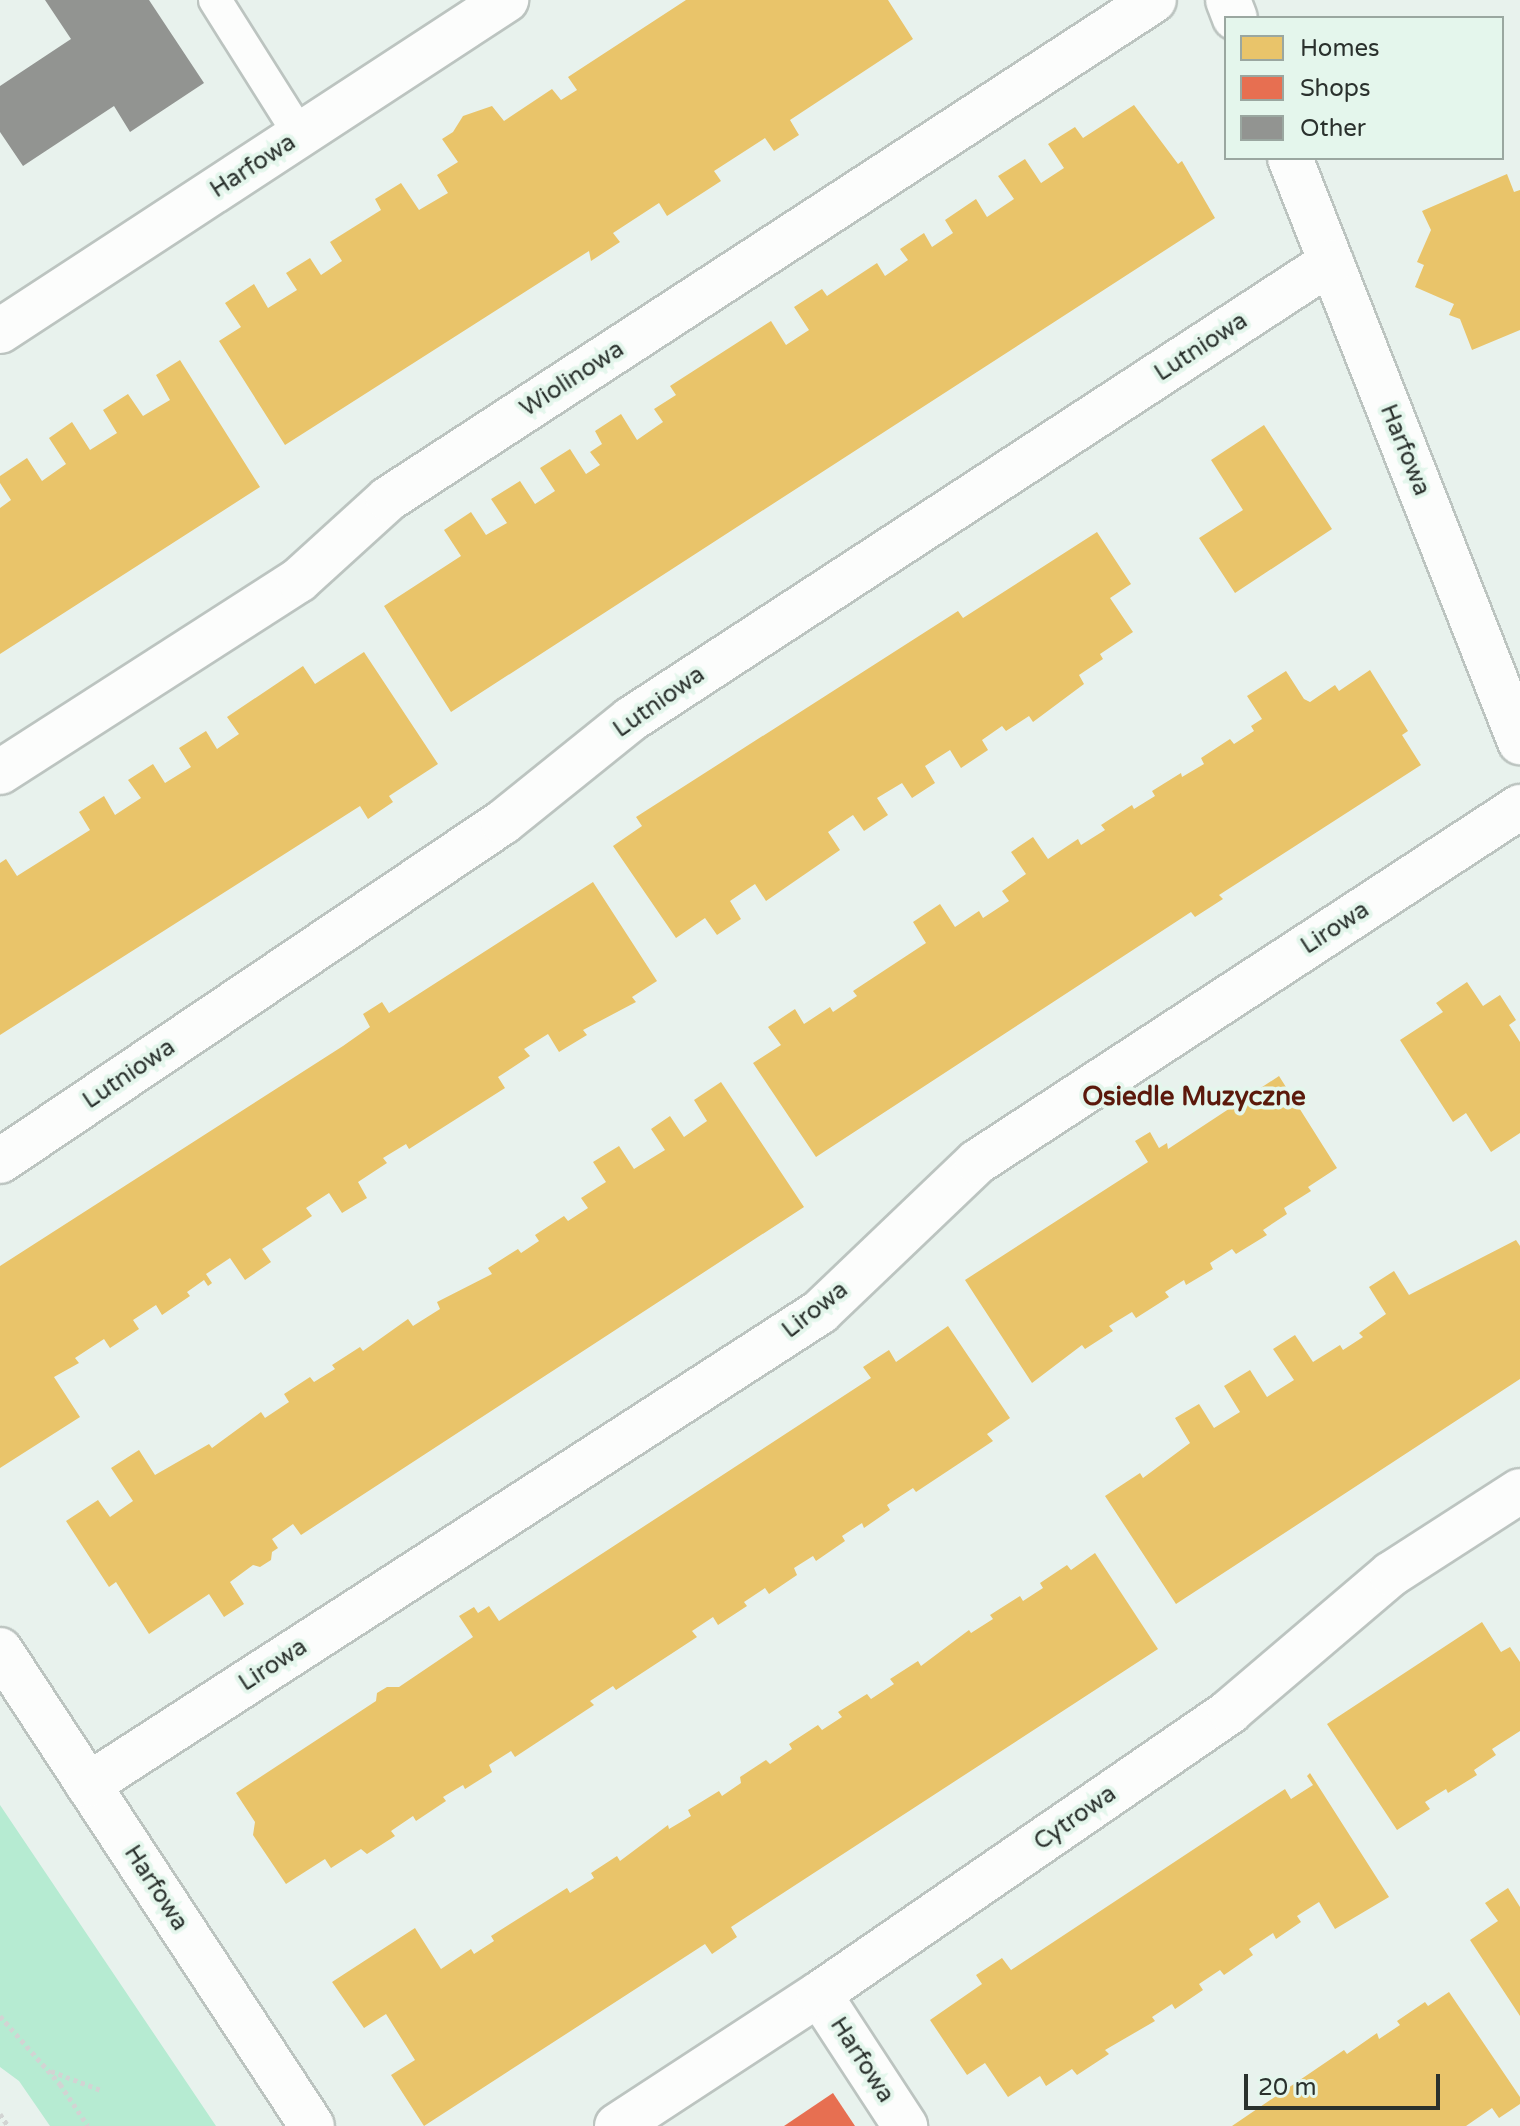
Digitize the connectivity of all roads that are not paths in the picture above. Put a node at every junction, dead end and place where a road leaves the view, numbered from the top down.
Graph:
1 (215, 0) edge
2 (506, 0) edge
3 (1154, 0) edge
4 (300, 135) junction
5 (1291, 160) edge
6 (1331, 262) junction
7 (0, 331) edge
8 (1520, 742) edge
9 (0, 772) edge
10 (1520, 807) edge
11 (0, 1161) edge
12 (1520, 1491) edge
13 (0, 1650) edge
14 (88, 1785) junction
15 (819, 1994) junction
16 (312, 2126) edge
17 (617, 2126) edge
18 (905, 2126) edge

1 - 4 lane
2 - 4 street, Harfowa
3 - 9 street, Wiolinowa
4 - 7 street, Harfowa
5 - 6 street, Harfowa
6 - 8 street, Harfowa
6 - 11 street, Lutniowa
10 - 14 street, Lirowa
12 - 15 street, Cytrowa
13 - 14 street, Harfowa
14 - 16 street, Harfowa
15 - 17 street, Cytrowa
15 - 18 street, Harfowa

